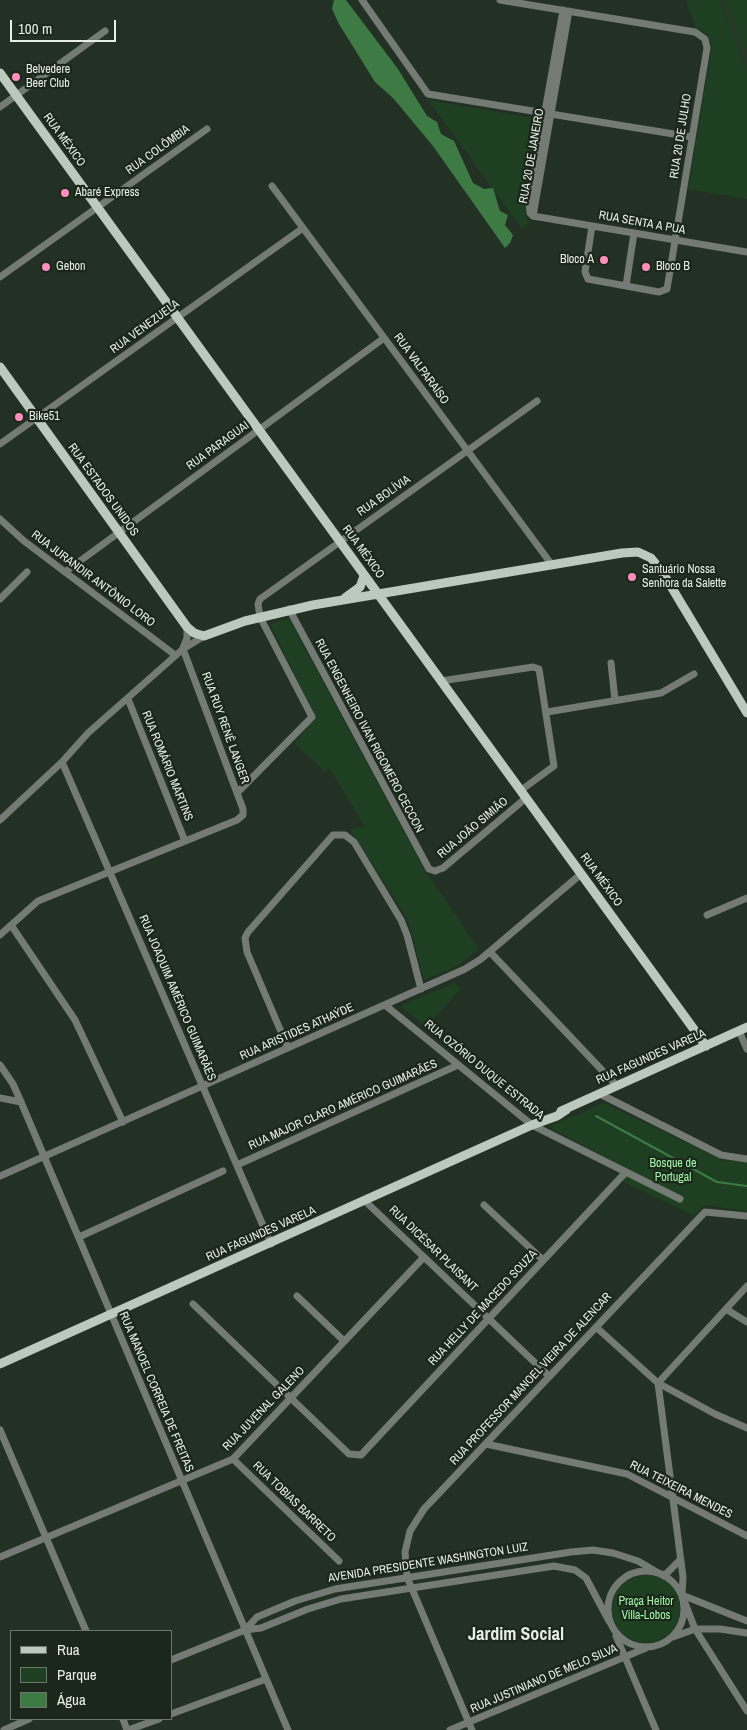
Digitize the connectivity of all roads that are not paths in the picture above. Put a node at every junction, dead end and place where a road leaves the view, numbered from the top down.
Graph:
1 (362, 0) edge
2 (500, 0) edge
3 (566, 11) junction
4 (105, 32) dead end
5 (0, 73) edge
6 (16, 96) junction
7 (0, 107) edge
8 (548, 113) junction
9 (207, 129) dead end
10 (692, 137) junction
11 (272, 186) dead end
12 (97, 207) junction
13 (533, 216) joint
14 (592, 226) junction
15 (303, 228) junction
16 (634, 233) junction
17 (676, 240) junction
18 (747, 252) edge
19 (0, 277) edge
20 (626, 286) junction
21 (177, 318) junction
22 (384, 338) junction
23 (0, 367) edge
24 (537, 401) dead end
25 (36, 418) junction
26 (259, 430) junction
27 (0, 444) edge
28 (467, 451) junction
29 (0, 519) edge
30 (119, 532) junction
31 (340, 542) junction
32 (552, 565) junction
33 (27, 572) dead end
34 (65, 572) junction
35 (364, 576) junction
36 (378, 594) junction
37 (0, 599) edge
38 (341, 600) junction
39 (289, 609) junction
40 (260, 617) junction
41 (187, 626) junction
42 (204, 636) junction
43 (183, 649) junction
44 (175, 656) junction
45 (610, 663) dead end
46 (694, 674) dead end
47 (441, 681) junction
48 (128, 699) junction
49 (615, 700) junction
50 (547, 712) junction
51 (747, 713) edge
52 (62, 762) junction
53 (237, 793) junction
54 (523, 795) junction
55 (0, 820) edge
56 (185, 841) junction
57 (432, 871) joint
58 (109, 872) junction
59 (581, 874) junction
60 (747, 898) edge
61 (707, 915) dead end
62 (11, 924) junction
63 (0, 935) edge
64 (490, 952) junction
65 (421, 989) junction
66 (385, 1005) junction
67 (743, 1029) edge
68 (706, 1046) junction
69 (288, 1048) junction
70 (747, 1049) edge
71 (458, 1064) junction
72 (0, 1065) edge
73 (618, 1086) junction
74 (203, 1087) junction
75 (600, 1094) junction
76 (0, 1098) edge
77 (21, 1102) junction
78 (123, 1122) junction
79 (532, 1125) junction
80 (45, 1157) junction
81 (747, 1159) edge
82 (237, 1165) junction
83 (223, 1172) dead end
84 (624, 1173) junction
85 (0, 1176) edge
86 (680, 1200) dead end
87 (365, 1201) junction
88 (484, 1204) dead end
89 (747, 1216) edge
90 (78, 1237) junction
91 (271, 1244) junction
92 (424, 1257) junction
93 (543, 1260) junction
94 (747, 1286) edge
95 (297, 1296) dead end
96 (193, 1304) dead end
97 (726, 1309) junction
98 (112, 1316) junction
99 (489, 1319) junction
100 (747, 1322) edge
101 (596, 1327) junction
102 (344, 1341) junction
103 (0, 1364) edge
104 (550, 1376) junction
105 (658, 1383) junction
106 (291, 1398) junction
107 (747, 1428) edge
108 (0, 1430) edge
109 (486, 1444) junction
110 (233, 1459) junction
111 (182, 1481) junction
112 (672, 1496) junction
113 (747, 1536) edge
114 (46, 1538) junction
115 (0, 1557) edge
116 (679, 1561) junction
117 (339, 1562) dead end
118 (662, 1575) junction
119 (408, 1577) junction
120 (412, 1588) junction
121 (682, 1595) junction
122 (609, 1621) junction
123 (747, 1621) edge
124 (695, 1629) junction
125 (86, 1630) edge
126 (245, 1630) junction
127 (614, 1630) junction
128 (747, 1632) edge
129 (671, 1638) junction
130 (647, 1647) junction
131 (625, 1657) junction
132 (172, 1660) edge
133 (266, 1679) junction
134 (747, 1711) edge
135 (172, 1714) edge
136 (26, 1720) edge
137 (156, 1720) edge
138 (469, 1722) junction
139 (11, 1726) junction
140 (0, 1727) edge
141 (4, 1730) edge
142 (128, 1730) edge
143 (288, 1730) edge
144 (450, 1730) edge
145 (472, 1730) edge
146 (656, 1730) edge

1 - 8 street
2 - 3 street
3 - 8 street, RUA 20 DE JANEIRO
3 - 10 street, RUA 20 DE JULHO
4 - 6 street
5 - 6 main road, RUA MÉXICO
6 - 7 street
6 - 12 main road, RUA MÉXICO
8 - 10 street
8 - 13 street, RUA 20 DE JANEIRO
9 - 12 street, RUA COLÔMBIA
10 - 17 street, RUA 20 DE JULHO
11 - 15 street, RUA VALPARAÍSO
12 - 19 street, RUA COLÔMBIA
12 - 21 main road, RUA MÉXICO
13 - 14 street, RUA SENTA A PUA
14 - 16 street, RUA SENTA A PUA
14 - 20 street
15 - 21 street, RUA VENEZUELA
15 - 22 street, RUA VALPARAÍSO
16 - 17 street, RUA SENTA A PUA
16 - 20 street
17 - 18 street, RUA SENTA A PUA
17 - 20 street, RUA 20 DE JULHO
21 - 25 street, RUA VENEZUELA
21 - 26 main road, RUA MÉXICO
22 - 26 street, RUA PARAGUAI
22 - 28 street, RUA VALPARAÍSO
23 - 25 main road, RUA ESTADOS UNIDOS
24 - 28 street, RUA BOLÍVIA
25 - 27 street, RUA VENEZUELA
25 - 30 main road, RUA ESTADOS UNIDOS
26 - 30 street, RUA PARAGUAI
26 - 31 main road, RUA MÉXICO
28 - 31 street, RUA BOLÍVIA
28 - 32 street, RUA VALPARAÍSO
29 - 34 street, RUA JURANDIR ANTÔNIO LORO
30 - 34 street, RUA PARAGUAI
30 - 41 main road, RUA ESTADOS UNIDOS
31 - 35 main road, RUA MÉXICO
31 - 40 street, RUA BOLÍVIA
32 - 36 main road
32 - 51 main road
33 - 37 street
34 - 44 street, RUA JURANDIR ANTÔNIO LORO
35 - 36 main road, RUA MÉXICO
35 - 38 main road
36 - 38 main road
36 - 47 main road, RUA MÉXICO
38 - 39 main road
39 - 40 main road
39 - 57 street, RUA ENGENHEIRO IVAN RIGOMERO CECCON
40 - 42 main road
40 - 53 street
41 - 42 main road, RUA ESTADOS UNIDOS
41 - 43 street
42 - 43 street
43 - 44 street
43 - 53 street, RUA RUY RENÊ LANGER
44 - 48 street
45 - 49 street
46 - 49 street
47 - 50 street
47 - 54 main road, RUA MÉXICO
48 - 52 street
48 - 56 street, RUA ROMÁRIO MARTINS
49 - 50 street
50 - 54 street, RUA JOÃO SIMIÃO
52 - 55 street
52 - 58 street, RUA JOAQUIM AMÉRICO GUIMARÃES
53 - 56 street, RUA RUY RENÊ LANGER
54 - 57 street, RUA JOÃO SIMIÃO
54 - 59 main road, RUA MÉXICO
56 - 58 street
58 - 62 street
58 - 74 street, RUA JOAQUIM AMÉRICO GUIMARÃES
59 - 64 street, RUA ARISTIDES ATHAÝDE
59 - 68 main road, RUA MÉXICO
60 - 61 street
62 - 63 street
62 - 78 street
64 - 65 street, RUA ARISTIDES ATHAÝDE
64 - 73 street
65 - 66 street, RUA ARISTIDES ATHAÝDE
65 - 69 street
66 - 69 street, RUA ARISTIDES ATHAÝDE
66 - 71 street, RUA OZÓRIO DUQUE ESTRADA
67 - 68 main road, RUA FAGUNDES VARELA
67 - 70 street
68 - 73 main road, RUA FAGUNDES VARELA
69 - 74 street, RUA ARISTIDES ATHAÝDE
71 - 79 street, RUA OZÓRIO DUQUE ESTRADA
71 - 82 street, RUA MAJOR CLARO AMÉRICO GUIMARÃES
72 - 77 street, RUA MANOEL CORREIA DE FREITAS
73 - 75 main road, RUA FAGUNDES VARELA
74 - 78 street, RUA ARISTIDES ATHAÝDE
74 - 82 street, RUA JOAQUIM AMÉRICO GUIMARÃES
75 - 79 main road, RUA FAGUNDES VARELA
75 - 81 street
76 - 77 street
77 - 80 street, RUA MANOEL CORREIA DE FREITAS
78 - 80 street, RUA ARISTIDES ATHAÝDE
79 - 84 street, RUA OZÓRIO DUQUE ESTRADA
79 - 87 main road, RUA FAGUNDES VARELA
80 - 85 street, RUA ARISTIDES ATHAÝDE
80 - 90 street, RUA MANOEL CORREIA DE FREITAS
82 - 91 street, RUA JOAQUIM AMÉRICO GUIMARÃES
83 - 90 street
84 - 86 street, RUA OZÓRIO DUQUE ESTRADA
84 - 93 street, RUA HELLY DE MACEDO SOUZA
87 - 91 main road, RUA FAGUNDES VARELA
87 - 92 street, RUA DICÉSAR PLAISANT
88 - 93 street
89 - 101 street, RUA PROFESSOR MANOEL VIEIRA DE ALENCAR
90 - 98 street, RUA MANOEL CORREIA DE FREITAS
91 - 98 main road, RUA FAGUNDES VARELA
92 - 99 street, RUA DICÉSAR PLAISANT
92 - 102 street, RUA JUVENAL GALENO
93 - 99 street, RUA HELLY DE MACEDO SOUZA
94 - 97 street
95 - 102 street
96 - 106 street
97 - 100 street
97 - 105 street
98 - 103 main road, RUA FAGUNDES VARELA
98 - 111 street, RUA MANOEL CORREIA DE FREITAS
99 - 104 street, RUA DICÉSAR PLAISANT
99 - 106 street, RUA HELLY DE MACEDO SOUZA
101 - 104 street, RUA PROFESSOR MANOEL VIEIRA DE ALENCAR
101 - 105 street
102 - 106 street, RUA JUVENAL GALENO
104 - 109 street, RUA PROFESSOR MANOEL VIEIRA DE ALENCAR
105 - 107 street
105 - 112 street
106 - 110 street, RUA JUVENAL GALENO
108 - 114 street
109 - 112 street, RUA TEIXEIRA MENDES
109 - 119 street, RUA PROFESSOR MANOEL VIEIRA DE ALENCAR
110 - 111 street, RUA JUVENAL GALENO
110 - 117 street, RUA TOBIAS BARRETO
111 - 114 street, RUA JUVENAL GALENO
111 - 126 street, RUA MANOEL CORREIA DE FREITAS
112 - 113 street, RUA TEIXEIRA MENDES
112 - 116 street
114 - 115 street, RUA JUVENAL GALENO
114 - 125 street
116 - 118 street
116 - 121 street
118 - 119 street, AVENIDA PRESIDENTE WASHINGTON LUIZ
118 - 121 street
118 - 122 street
119 - 120 street, RUA PROFESSOR MANOEL VIEIRA DE ALENCAR
119 - 126 street, AVENIDA PRESIDENTE WASHINGTON LUIZ
120 - 122 street, AVENIDA PRESIDENTE WASHINGTON LUIZ
120 - 126 street, AVENIDA PRESIDENTE WASHINGTON LUIZ
120 - 138 street, RUA PROFESSOR MANOEL VIEIRA DE ALENCAR
121 - 123 street
121 - 124 street
121 - 129 street
122 - 127 street
124 - 128 street
124 - 129 street
124 - 134 street
126 - 132 street
126 - 133 street, RUA MANOEL CORREIA DE FREITAS
127 - 130 street
127 - 131 street
129 - 130 street
130 - 131 street, RUA JUSTINIANO DE MELO SILVA
131 - 138 street, RUA JUSTINIANO DE MELO SILVA
131 - 146 street
133 - 135 street
133 - 143 street, RUA MANOEL CORREIA DE FREITAS
136 - 139 street
137 - 142 street
138 - 144 street, RUA JUSTINIANO DE MELO SILVA
138 - 145 street, RUA PROFESSOR MANOEL VIEIRA DE ALENCAR
139 - 140 street
139 - 141 street

